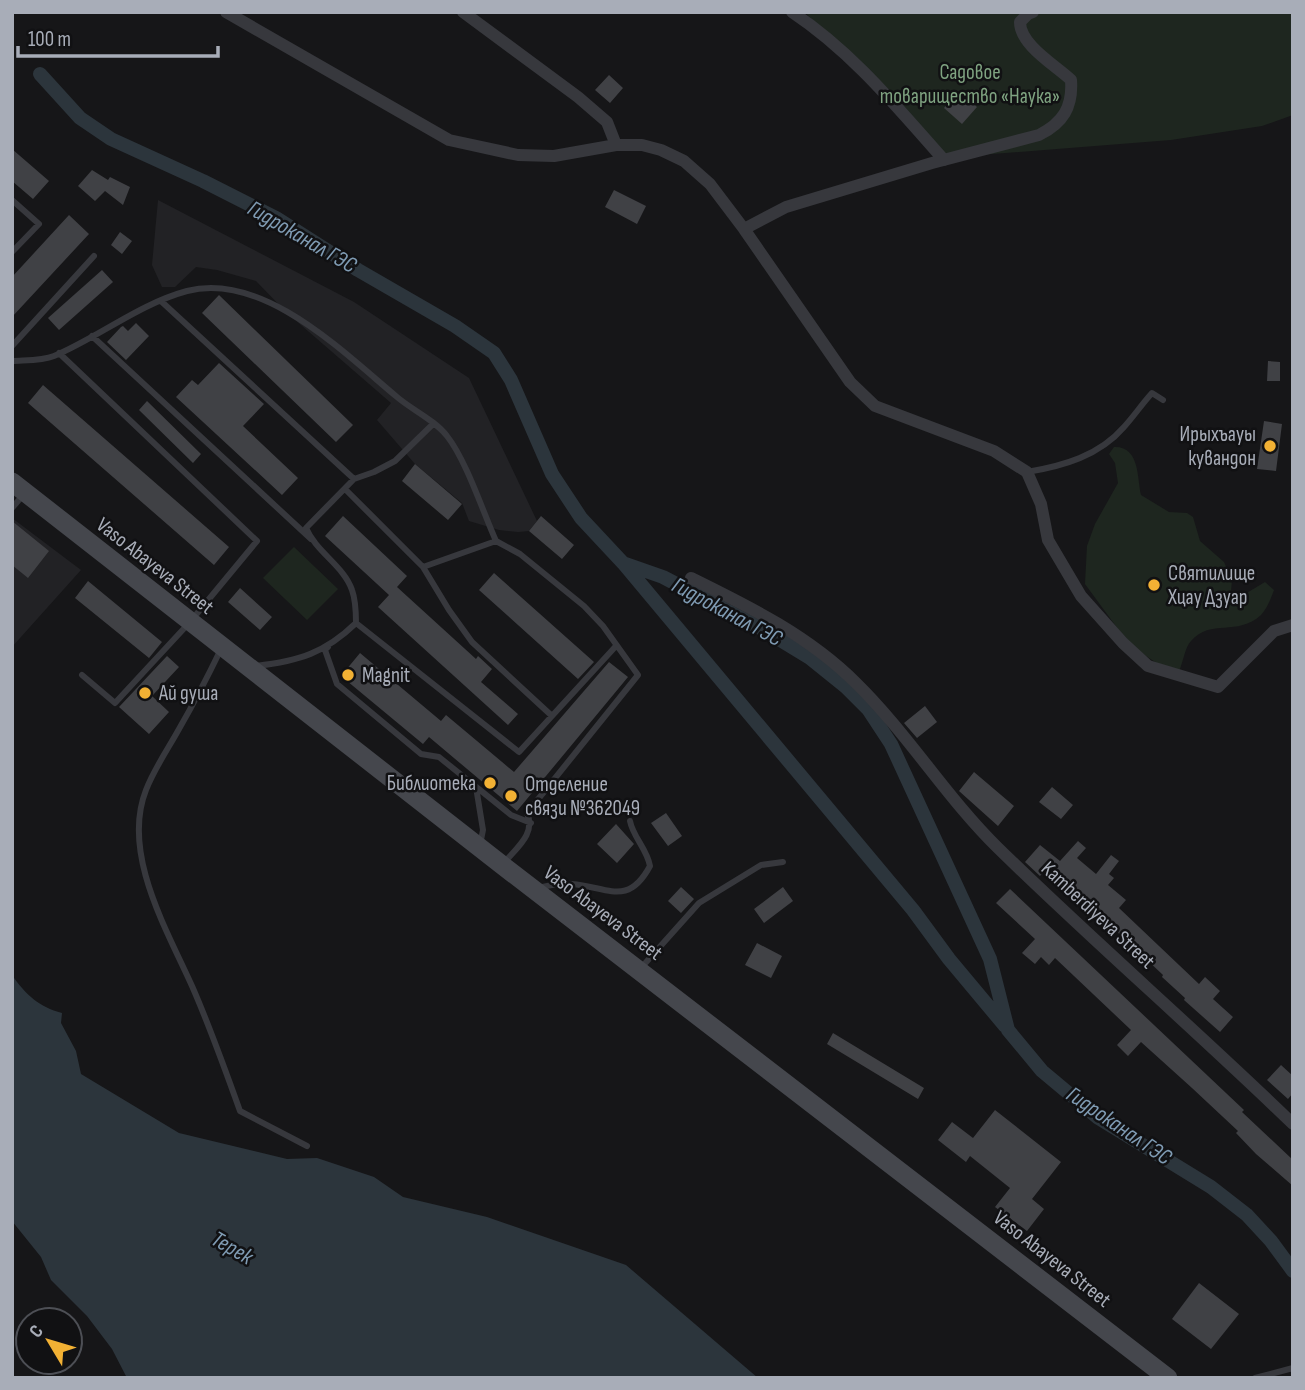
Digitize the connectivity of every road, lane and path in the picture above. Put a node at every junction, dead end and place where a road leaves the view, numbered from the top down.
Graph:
1 (226, 12) edge
2 (463, 12) edge
3 (792, 12) edge
4 (1034, 12) edge
5 (616, 145) junction
6 (944, 160) junction
7 (12, 200) edge
8 (744, 229) junction
9 (12, 252) edge
10 (94, 256) dead end
11 (162, 302) junction
12 (92, 336) junction
13 (12, 346) edge
14 (58, 353) junction
15 (12, 361) edge
16 (1163, 400) dead end
17 (433, 424) junction
18 (1027, 472) junction
19 (354, 479) junction
20 (19, 487) edge
21 (345, 489) junction
22 (12, 509) edge
23 (311, 539) junction
24 (496, 541) junction
25 (423, 566) junction
26 (691, 578) dead end
27 (190, 622) junction
28 (356, 623) junction
29 (1293, 625) edge
30 (616, 646) junction
31 (222, 647) junction
32 (328, 647) junction
33 (248, 667) junction
34 (82, 675) dead end
35 (552, 716) junction
36 (476, 787) junction
37 (630, 821) dead end
38 (531, 823) junction
39 (480, 847) junction
40 (783, 862) dead end
41 (502, 865) junction
42 (533, 889) junction
43 (639, 970) junction
44 (1293, 1124) edge
45 (307, 1146) dead end
46 (1293, 1368) edge
47 (1168, 1378) edge
48 (1255, 1378) edge

1 - 5 street
2 - 5 street
3 - 6 street
4 - 6 street
5 - 8 street
6 - 8 street
7 - 9 lane
8 - 18 street
10 - 13 lane
11 - 12 lane
11 - 17 lane
11 - 19 lane
12 - 14 lane
12 - 23 lane
14 - 15 lane
14 - 27 lane
16 - 18 lane
17 - 19 lane
17 - 24 lane
18 - 29 street
19 - 21 lane
20 - 22 lane
20 - 27 street, Vaso Abayeva Street
21 - 23 lane
21 - 25 lane
23 - 28 lane
24 - 25 lane
24 - 30 lane
25 - 35 lane
26 - 44 street, Kamberdiyeva Street
27 - 31 street, Vaso Abayeva Street
27 - 34 lane
28 - 32 lane
28 - 35 lane
30 - 35 lane
30 - 38 lane
31 - 33 street, Vaso Abayeva Street
31 - 45 lane
32 - 33 lane
32 - 36 lane
33 - 39 street, Vaso Abayeva Street
36 - 38 lane
36 - 39 lane
37 - 42 lane
38 - 41 lane
39 - 41 street, Vaso Abayeva Street
40 - 43 lane
41 - 42 street, Vaso Abayeva Street
42 - 43 street, Vaso Abayeva Street
43 - 47 street, Vaso Abayeva Street
46 - 48 lane

